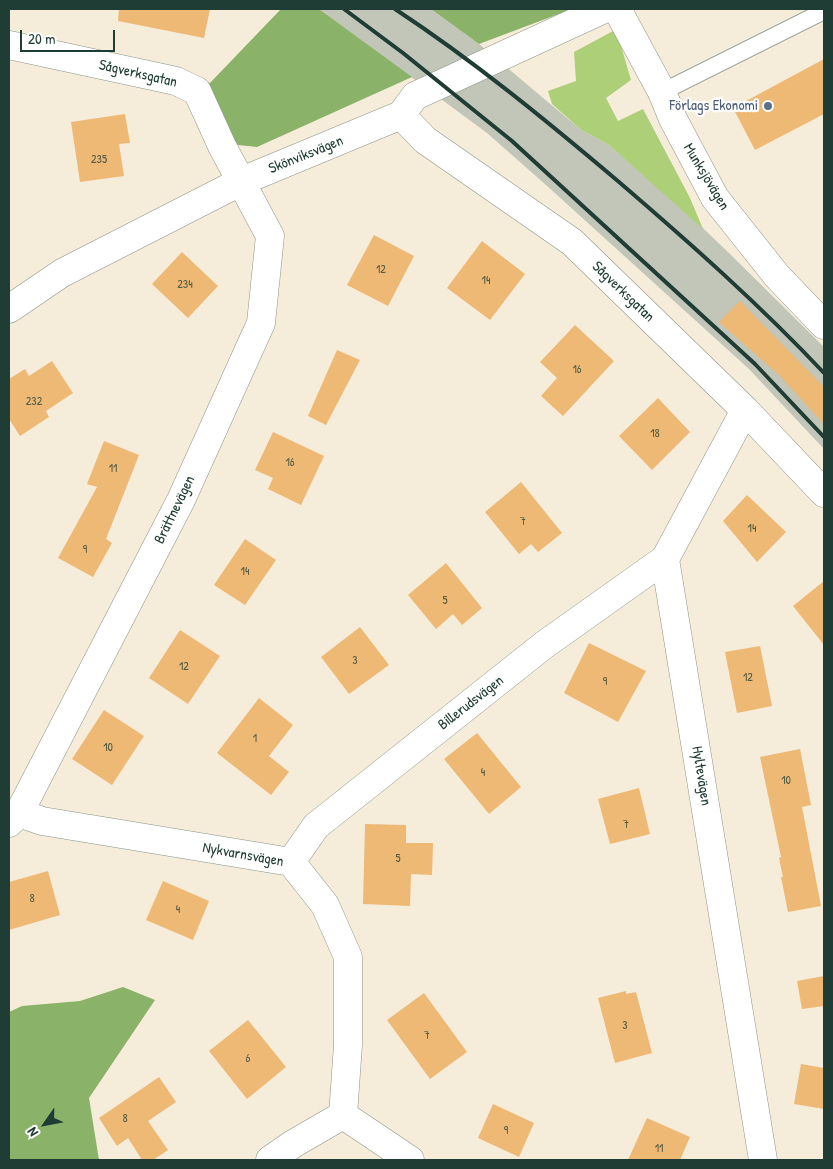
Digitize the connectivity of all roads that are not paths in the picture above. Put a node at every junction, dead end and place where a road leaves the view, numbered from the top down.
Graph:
1 (604, 9) edge
2 (617, 9) edge
3 (824, 11) edge
4 (9, 45) edge
5 (662, 92) junction
6 (401, 115) junction
7 (242, 181) junction
8 (9, 309) edge
9 (824, 325) edge
10 (745, 410) junction
11 (824, 493) edge
12 (665, 558) junction
13 (14, 818) edge
14 (291, 862) junction
15 (343, 1115) junction
16 (270, 1160) edge
17 (410, 1160) edge
18 (764, 1160) edge

1 - 6 street, Skönviksvägen
2 - 5 street, Munksjövägen
3 - 5 lane
4 - 7 street, Sågverksgatan
5 - 9 street, Munksjövägen
6 - 7 street, Skönviksvägen
6 - 10 street, Sågverksgatan
7 - 8 street, Skönviksvägen
7 - 13 street, Brättnevägen
10 - 11 street, Sågverksgatan
10 - 12 street
12 - 14 street, Billerudsvägen
12 - 18 street, Hyltevägen
13 - 14 street, Nykvarnsvägen
14 - 15 street, Nykvarnsvägen
15 - 16 street
15 - 17 street

